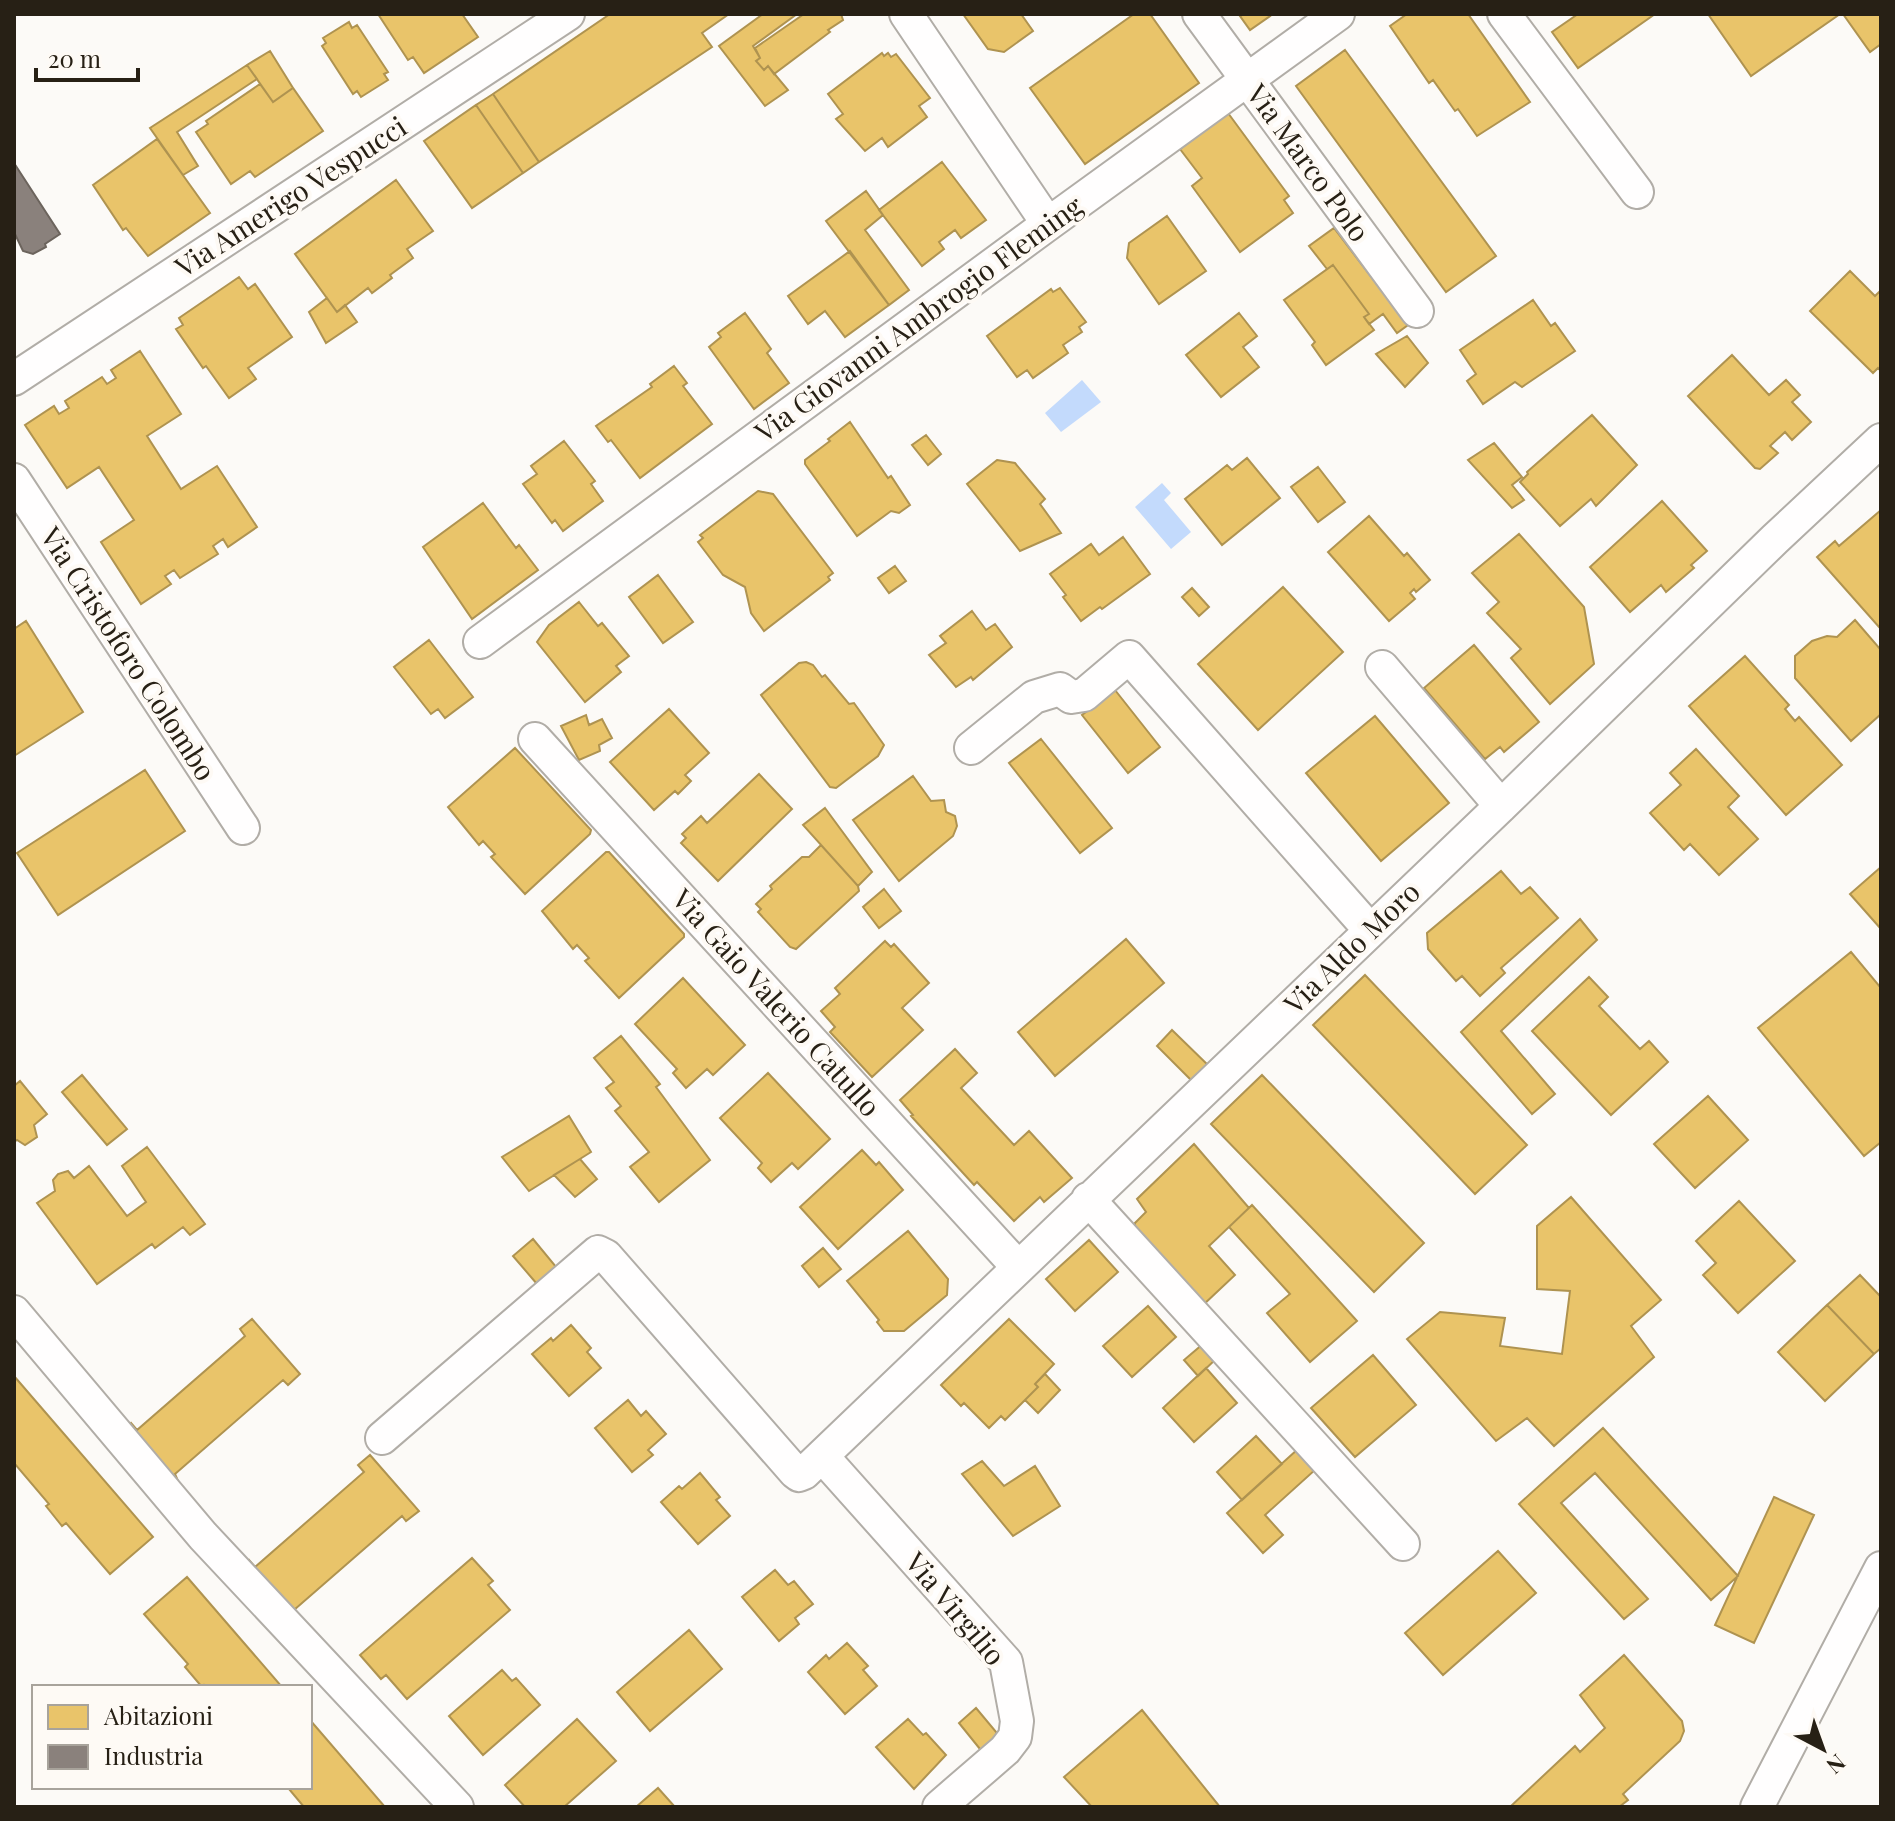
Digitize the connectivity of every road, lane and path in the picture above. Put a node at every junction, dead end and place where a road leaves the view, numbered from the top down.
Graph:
1 (568, 14) edge
2 (906, 14) edge
3 (1199, 14) edge
4 (1338, 14) edge
5 (1504, 14) edge
6 (1246, 80) junction
7 (1637, 192) dead end
8 (1048, 224) junction
9 (1417, 311) dead end
10 (14, 379) edge
11 (1881, 440) edge
12 (14, 480) edge
13 (491, 634) dead end
14 (1382, 667) dead end
15 (535, 739) dead end
16 (971, 748) dead end
17 (1501, 806) junction
18 (243, 828) dead end
19 (1370, 930) junction
20 (1088, 1199) junction
21 (1017, 1266) junction
22 (14, 1312) edge
23 (382, 1438) dead end
24 (822, 1456) junction
25 (1403, 1544) dead end
26 (1881, 1568) edge
27 (457, 1807) edge
28 (939, 1807) edge
29 (1757, 1807) edge

1 - 10 street, Via Amerigo Vespucci
2 - 8 street
3 - 6 street, Via Marco Polo
4 - 6 street, Via Giovanni Ambrogio Fleming
5 - 7 street
6 - 8 street, Via Giovanni Ambrogio Fleming
6 - 9 street, Via Marco Polo
8 - 13 street, Via Giovanni Ambrogio Fleming
11 - 17 street, Via Aldo Moro
12 - 18 street, Via Cristoforo Colombo
14 - 17 street
15 - 21 street, Via Gaio Valerio Catullo
16 - 19 street
17 - 19 street, Via Aldo Moro
19 - 20 street, Via Aldo Moro
20 - 21 street, Via Aldo Moro
20 - 25 street
21 - 24 street, Via Aldo Moro
22 - 27 street
23 - 24 street
24 - 28 street, Via Virgilio
26 - 29 street

